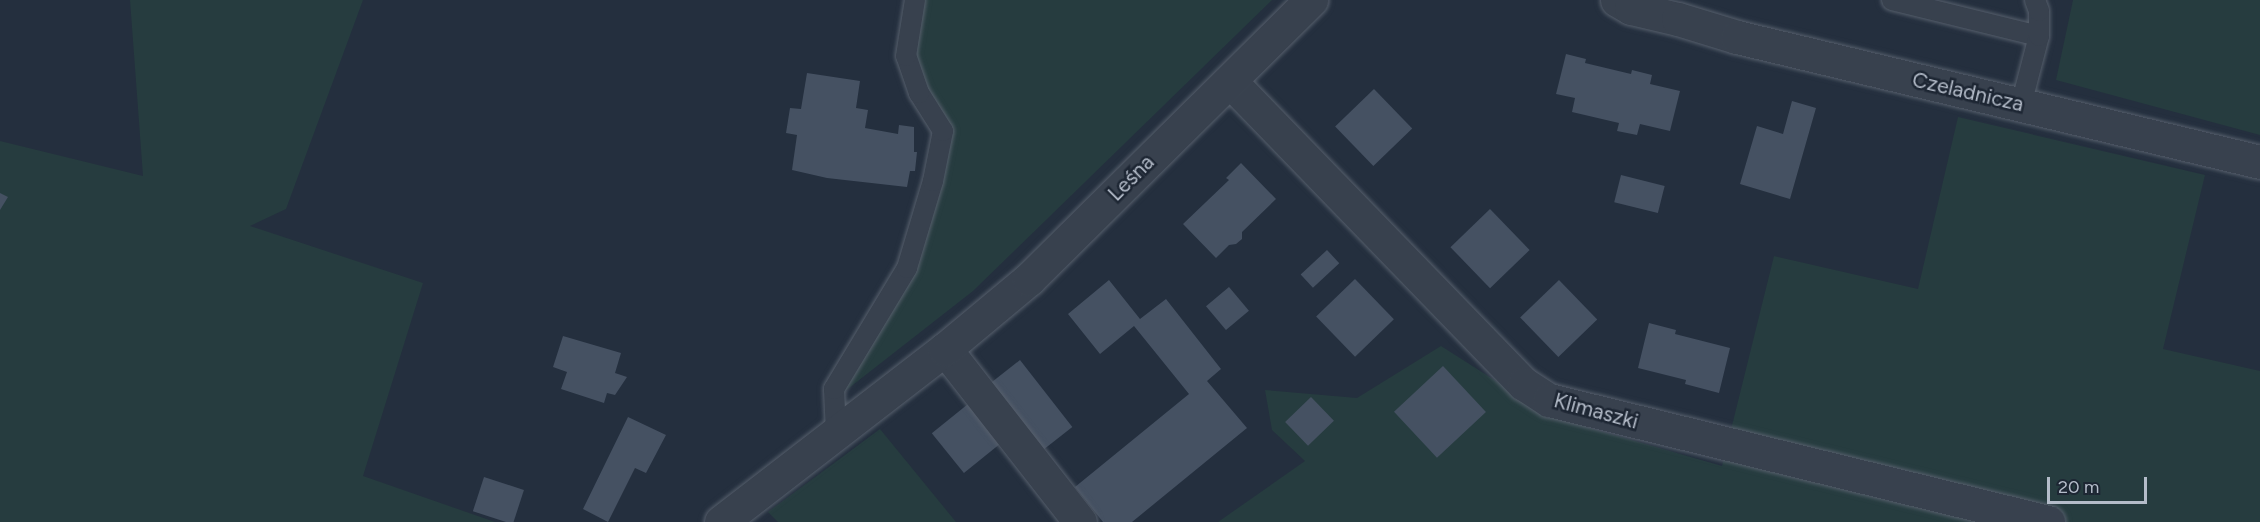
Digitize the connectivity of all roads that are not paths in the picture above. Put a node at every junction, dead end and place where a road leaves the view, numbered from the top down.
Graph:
1 (915, 0) edge
2 (1311, 0) edge
3 (1617, 0) edge
4 (1892, 0) edge
5 (2035, 0) edge
6 (1937, 6) edge
7 (1668, 9) edge
8 (2039, 36) junction
9 (1230, 81) junction
10 (2021, 105) junction
11 (2260, 162) edge
12 (945, 349) junction
13 (836, 432) junction
14 (721, 522) edge
15 (1080, 522) edge
16 (2048, 522) edge

1 - 13 lane
2 - 9 street, Leśna
3 - 7 street, Czeladnicza
4 - 6 lane
5 - 8 lane
6 - 8 lane
7 - 10 street, Czeladnicza
8 - 10 lane
9 - 12 street, Leśna
9 - 16 street, Klimaszki
10 - 11 street, Czeladnicza
12 - 13 street, Leśna
12 - 15 street
13 - 14 street, Leśna

